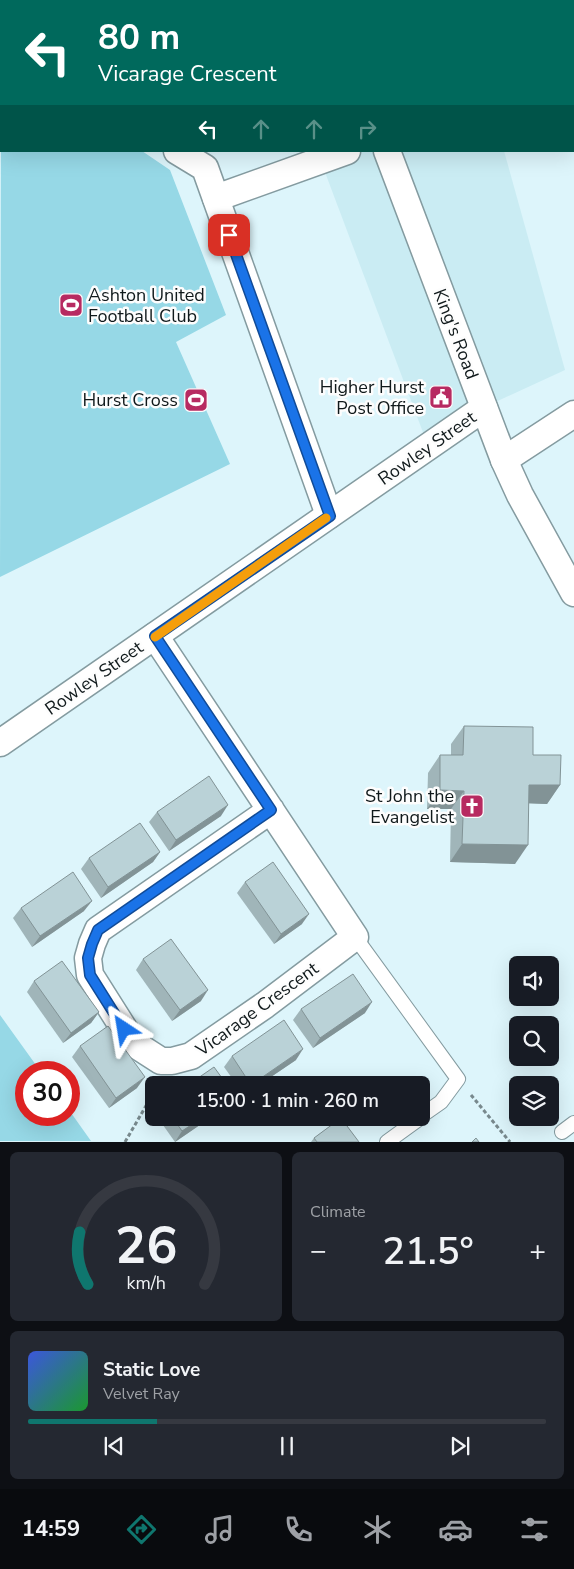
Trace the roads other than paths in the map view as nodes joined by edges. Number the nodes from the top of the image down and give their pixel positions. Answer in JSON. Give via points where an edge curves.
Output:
{"nodes":[{"id":1,"x":179,"y":152,"type":"edge"},
{"id":2,"x":344,"y":152,"type":"edge"},
{"id":3,"x":387,"y":152,"type":"edge"},
{"id":4,"x":216,"y":198,"type":"junction"},
{"id":5,"x":484,"y":408,"type":"junction"},
{"id":6,"x":574,"y":414,"type":"edge"},
{"id":7,"x":504,"y":460,"type":"junction"},
{"id":8,"x":330,"y":516,"type":"junction"},
{"id":9,"x":574,"y":594,"type":"edge"},
{"id":10,"x":155,"y":636,"type":"junction"},
{"id":11,"x":0,"y":743,"type":"edge"},
{"id":12,"x":271,"y":810,"type":"junction"},
{"id":13,"x":355,"y":937,"type":"junction"},
{"id":14,"x":430,"y":1110,"type":"edge"},
{"id":15,"x":574,"y":1123,"type":"edge"},
{"id":16,"x":408,"y":1126,"type":"edge"},
{"id":17,"x":562,"y":1132,"type":"dead end"},
{"id":18,"x":387,"y":1142,"type":"edge"}],
"edges":[{"from":1,"to":4,"type":"street","via":[[206,168]]},
{"from":2,"to":4,"type":"street"},
{"from":3,"to":5,"type":"street","name":"King's Road"},
{"from":4,"to":8,"type":"street"},
{"from":5,"to":7,"type":"street","name":"King's Road"},
{"from":5,"to":8,"type":"street","name":"Rowley Street"},
{"from":6,"to":7,"type":"street"},
{"from":7,"to":9,"type":"street","name":"King's Road"},
{"from":8,"to":10,"type":"street","name":"Rowley Street"},
{"from":10,"to":11,"type":"street","name":"Rowley Street"},
{"from":10,"to":12,"type":"street"},
{"from":12,"to":13,"type":"street"},
{"from":12,"to":13,"type":"street","name":"Vicarage Crescent","via":[[98,930],[88,958],[90,975],[133,1043],[161,1062],[191,1056]]},
{"from":13,"to":14,"type":"lane","via":[[458,1079],[441,1102]]},
{"from":15,"to":17,"type":"lane"},
{"from":16,"to":18,"type":"lane"}]}
